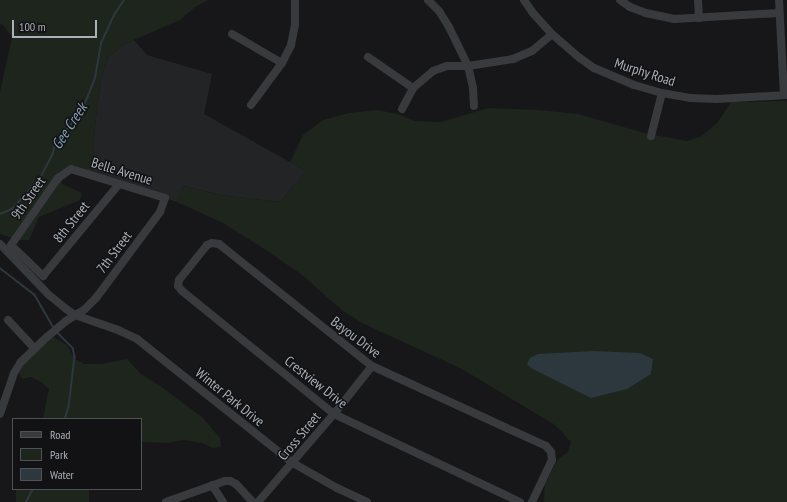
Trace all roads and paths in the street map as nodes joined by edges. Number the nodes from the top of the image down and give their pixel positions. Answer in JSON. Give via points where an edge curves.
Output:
{"nodes":[{"id":1,"x":295,"y":0,"type":"edge"},
{"id":2,"x":428,"y":0,"type":"edge"},
{"id":3,"x":524,"y":0,"type":"edge"},
{"id":4,"x":620,"y":0,"type":"edge"},
{"id":5,"x":698,"y":0,"type":"edge"},
{"id":6,"x":779,"y":0,"type":"edge"},
{"id":7,"x":779,"y":13,"type":"junction"},
{"id":8,"x":699,"y":18,"type":"junction"},
{"id":9,"x":232,"y":34,"type":"dead end"},
{"id":10,"x":552,"y":34,"type":"junction"},
{"id":11,"x":368,"y":58,"type":"dead end"},
{"id":12,"x":282,"y":63,"type":"junction"},
{"id":13,"x":468,"y":66,"type":"junction"},
{"id":14,"x":413,"y":88,"type":"junction"},
{"id":15,"x":662,"y":93,"type":"junction"},
{"id":16,"x":785,"y":95,"type":"edge"},
{"id":17,"x":251,"y":105,"type":"dead end"},
{"id":18,"x":474,"y":106,"type":"dead end"},
{"id":19,"x":402,"y":109,"type":"dead end"},
{"id":20,"x":651,"y":136,"type":"dead end"},
{"id":21,"x":71,"y":169,"type":"joint"},
{"id":22,"x":119,"y":184,"type":"junction"},
{"id":23,"x":165,"y":198,"type":"joint"},
{"id":24,"x":0,"y":244,"type":"edge"},
{"id":25,"x":43,"y":276,"type":"joint"},
{"id":26,"x":178,"y":286,"type":"joint"},
{"id":27,"x":76,"y":315,"type":"junction"},
{"id":28,"x":8,"y":320,"type":"dead end"},
{"id":29,"x":34,"y":348,"type":"junction"},
{"id":30,"x":372,"y":366,"type":"junction"},
{"id":31,"x":3,"y":395,"type":"edge"},
{"id":32,"x":0,"y":414,"type":"edge"},
{"id":33,"x":334,"y":414,"type":"junction"},
{"id":34,"x":293,"y":463,"type":"junction"},
{"id":35,"x":212,"y":485,"type":"junction"},
{"id":36,"x":166,"y":502,"type":"edge"},
{"id":37,"x":223,"y":502,"type":"edge"},
{"id":38,"x":253,"y":502,"type":"edge"},
{"id":39,"x":258,"y":502,"type":"edge"},
{"id":40,"x":367,"y":502,"type":"edge"},
{"id":41,"x":520,"y":502,"type":"edge"},
{"id":42,"x":532,"y":502,"type":"edge"}],
"edges":[{"from":1,"to":12,"type":"street","via":[[295,24],[291,45]]},
{"from":2,"to":13,"type":"street","via":[[449,27]]},
{"from":3,"to":10,"type":"street","name":"Murphy Road"},
{"from":4,"to":8,"type":"street","via":[[630,7],[659,16],[674,19]]},
{"from":5,"to":8,"type":"street"},
{"from":6,"to":7,"type":"street"},
{"from":7,"to":8,"type":"street"},
{"from":7,"to":16,"type":"street"},
{"from":9,"to":12,"type":"street"},
{"from":10,"to":13,"type":"street","via":[[532,51],[513,60]]},
{"from":10,"to":15,"type":"street","name":"Murphy Road","via":[[594,68],[634,85]]},
{"from":11,"to":14,"type":"street"},
{"from":12,"to":17,"type":"street"},
{"from":13,"to":14,"type":"street","via":[[448,66],[433,71]]},
{"from":13,"to":18,"type":"street"},
{"from":14,"to":19,"type":"street"},
{"from":15,"to":16,"type":"street","name":"Murphy Road","via":[[717,99]]},
{"from":15,"to":20,"type":"street"},
{"from":21,"to":22,"type":"street","name":"Belle Avenue"},
{"from":21,"to":25,"type":"street","name":"9th Street","via":[[58,178],[11,245]]},
{"from":22,"to":23,"type":"street","name":"Belle Avenue"},
{"from":22,"to":25,"type":"street","name":"8th Street"},
{"from":23,"to":27,"type":"street","name":"7th Street","via":[[160,212],[96,298]]},
{"from":24,"to":27,"type":"street","name":"Winter Park Drive","via":[[49,295]]},
{"from":26,"to":30,"type":"street","name":"Bayou Drive","via":[[179,280],[207,245],[212,242],[219,244]]},
{"from":26,"to":33,"type":"street","name":"Crestview Drive"},
{"from":27,"to":29,"type":"street","name":"7th Street"},
{"from":27,"to":34,"type":"street","name":"Winter Park Drive","via":[[137,339]]},
{"from":28,"to":29,"type":"street"},
{"from":29,"to":31,"type":"street","name":"7th Street","via":[[21,362]]},
{"from":30,"to":33,"type":"street","name":"Cross Street"},
{"from":30,"to":42,"type":"street","name":"Bayou Drive","via":[[546,446],[551,452],[552,460]]},
{"from":31,"to":32,"type":"street","name":"7th Street"},
{"from":33,"to":34,"type":"street","name":"Cross Street"},
{"from":33,"to":41,"type":"street","name":"Crestview Drive"},
{"from":34,"to":39,"type":"street","name":"Cross Street"},
{"from":34,"to":40,"type":"street","name":"Winter Park Drive"},
{"from":35,"to":36,"type":"street"},
{"from":35,"to":37,"type":"street"},
{"from":35,"to":38,"type":"street","via":[[230,481]]}]}
